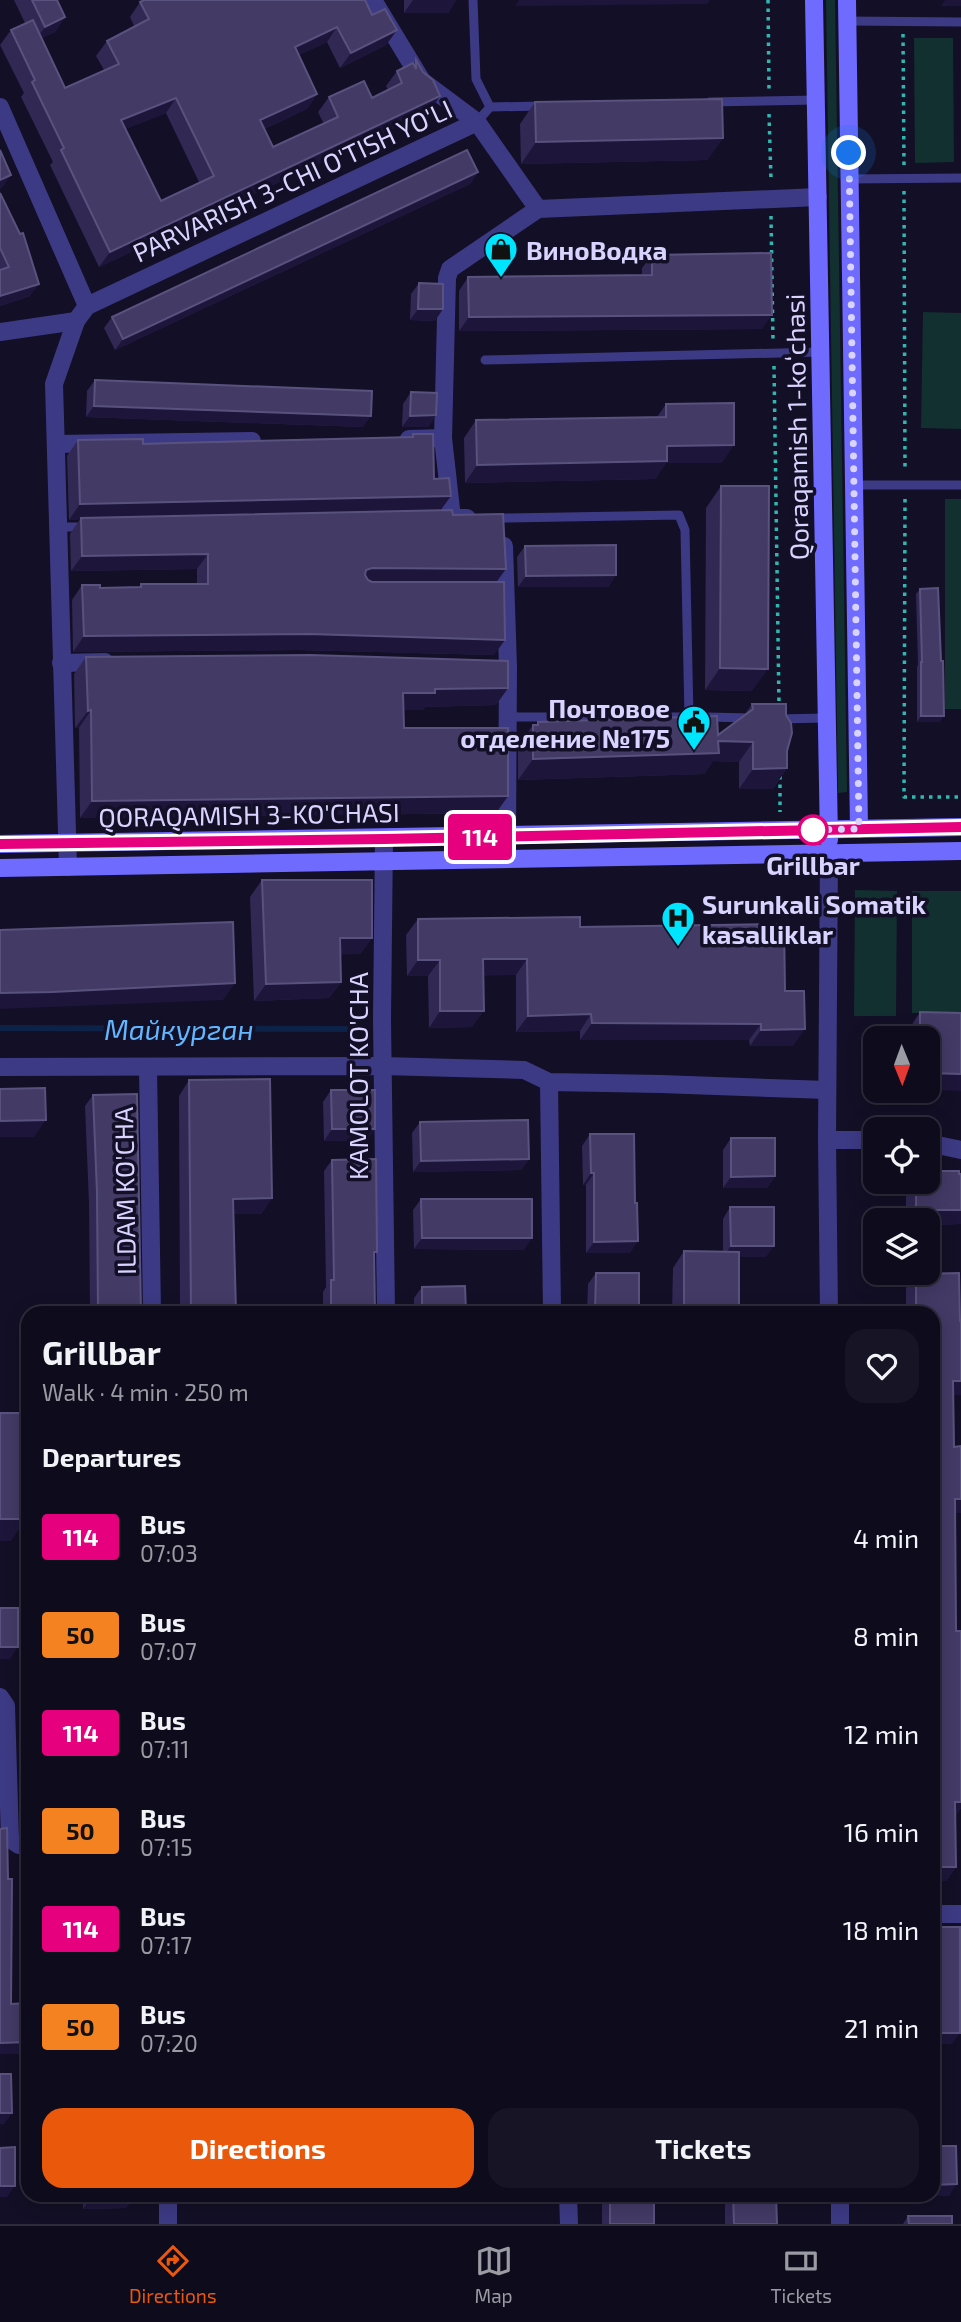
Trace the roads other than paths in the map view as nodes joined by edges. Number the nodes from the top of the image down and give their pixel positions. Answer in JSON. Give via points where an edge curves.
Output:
{"nodes":[{"id":1,"x":373,"y":0,"type":"edge"},
{"id":2,"x":473,"y":0,"type":"edge"},
{"id":3,"x":814,"y":0,"type":"edge"},
{"id":4,"x":847,"y":0,"type":"edge"},
{"id":5,"x":847,"y":21,"type":"junction"},
{"id":6,"x":961,"y":22,"type":"edge"},
{"id":7,"x":817,"y":100,"type":"junction"},
{"id":8,"x":699,"y":103,"type":"edge"},
{"id":9,"x":546,"y":106,"type":"edge"},
{"id":10,"x":0,"y":107,"type":"edge"},
{"id":11,"x":490,"y":107,"type":"junction"},
{"id":12,"x":477,"y":122,"type":"junction"},
{"id":13,"x":961,"y":178,"type":"edge"},
{"id":14,"x":849,"y":179,"type":"junction"},
{"id":15,"x":818,"y":197,"type":"junction"},
{"id":16,"x":538,"y":209,"type":"junction"},
{"id":17,"x":81,"y":313,"type":"junction"},
{"id":18,"x":0,"y":332,"type":"edge"},
{"id":19,"x":821,"y":352,"type":"junction"},
{"id":20,"x":485,"y":359,"type":"dead end"},
{"id":21,"x":443,"y":438,"type":"junction"},
{"id":22,"x":387,"y":439,"type":"edge"},
{"id":23,"x":262,"y":441,"type":"edge"},
{"id":24,"x":56,"y":444,"type":"junction"},
{"id":25,"x":853,"y":485,"type":"junction"},
{"id":26,"x":961,"y":485,"type":"edge"},
{"id":27,"x":503,"y":518,"type":"junction"},
{"id":28,"x":99,"y":526,"type":"edge"},
{"id":29,"x":58,"y":527,"type":"junction"},
{"id":30,"x":119,"y":662,"type":"edge"},
{"id":31,"x":61,"y":663,"type":"junction"},
{"id":32,"x":507,"y":717,"type":"junction"},
{"id":33,"x":689,"y":717,"type":"junction"},
{"id":34,"x":827,"y":718,"type":"junction"},
{"id":35,"x":961,"y":827,"type":"edge"},
{"id":36,"x":829,"y":829,"type":"junction"},
{"id":37,"x":859,"y":829,"type":"junction"},
{"id":38,"x":507,"y":836,"type":"junction"},
{"id":39,"x":384,"y":839,"type":"junction"},
{"id":40,"x":67,"y":843,"type":"junction"},
{"id":41,"x":0,"y":844,"type":"edge"},
{"id":42,"x":961,"y":851,"type":"edge"},
{"id":43,"x":829,"y":853,"type":"junction"},
{"id":44,"x":384,"y":861,"type":"junction"},
{"id":45,"x":68,"y":866,"type":"junction"},
{"id":46,"x":0,"y":868,"type":"edge"},
{"id":47,"x":383,"y":1060,"type":"junction"},
{"id":48,"x":0,"y":1067,"type":"edge"},
{"id":49,"x":148,"y":1068,"type":"junction"},
{"id":50,"x":549,"y":1082,"type":"junction"},
{"id":51,"x":827,"y":1090,"type":"junction"},
{"id":52,"x":827,"y":1140,"type":"junction"},
{"id":53,"x":863,"y":1140,"type":"edge"},
{"id":54,"x":940,"y":1146,"type":"edge"},
{"id":55,"x":961,"y":1150,"type":"edge"},
{"id":56,"x":152,"y":1306,"type":"edge"},
{"id":57,"x":386,"y":1306,"type":"edge"},
{"id":58,"x":552,"y":1306,"type":"edge"},
{"id":59,"x":829,"y":1306,"type":"edge"},
{"id":60,"x":0,"y":1696,"type":"edge"},
{"id":61,"x":5,"y":1808,"type":"edge"},
{"id":62,"x":21,"y":1844,"type":"edge"},
{"id":63,"x":940,"y":1914,"type":"edge"},
{"id":64,"x":961,"y":1914,"type":"edge"},
{"id":65,"x":168,"y":2202,"type":"edge"},
{"id":66,"x":568,"y":2202,"type":"edge"},
{"id":67,"x":839,"y":2202,"type":"edge"},
{"id":68,"x":168,"y":2224,"type":"edge"},
{"id":69,"x":569,"y":2224,"type":"edge"},
{"id":70,"x":840,"y":2224,"type":"edge"}],
"edges":[{"from":1,"to":12,"type":"street","via":[[422,81]]},
{"from":2,"to":11,"type":"lane","via":[[476,79]]},
{"from":3,"to":7,"type":"main road","name":"Qoraqamish 1-koʻchasi"},
{"from":4,"to":5,"type":"main road"},
{"from":5,"to":6,"type":"lane"},
{"from":5,"to":14,"type":"main road"},
{"from":7,"to":8,"type":"lane"},
{"from":7,"to":15,"type":"main road","name":"Qoraqamish 1-koʻchasi"},
{"from":9,"to":11,"type":"lane"},
{"from":10,"to":17,"type":"street"},
{"from":11,"to":12,"type":"lane"},
{"from":12,"to":16,"type":"street","name":"PARVARISH 3-CHI O'TISH YO'LI"},
{"from":12,"to":17,"type":"street","name":"PARVARISH 3-CHI O'TISH YO'LI"},
{"from":13,"to":14,"type":"lane"},
{"from":14,"to":25,"type":"main road"},
{"from":15,"to":16,"type":"street"},
{"from":15,"to":19,"type":"main road","name":"Qoraqamish 1-koʻchasi"},
{"from":16,"to":21,"type":"street","via":[[450,268]]},
{"from":17,"to":18,"type":"street","name":"PARVARISH 3-CHI O'TISH YO'LI"},
{"from":17,"to":24,"type":"street","via":[[54,384]]},
{"from":19,"to":20,"type":"lane"},
{"from":19,"to":34,"type":"main road","name":"Qoraqamish 1-koʻchasi"},
{"from":21,"to":22,"type":"street"},
{"from":21,"to":27,"type":"street","via":[[445,518]]},
{"from":23,"to":24,"type":"street"},
{"from":24,"to":29,"type":"street"},
{"from":25,"to":26,"type":"lane"},
{"from":25,"to":37,"type":"main road"},
{"from":27,"to":32,"type":"street","via":[[501,666]]},
{"from":27,"to":33,"type":"lane","via":[[680,515],[685,530]]},
{"from":28,"to":29,"type":"lane"},
{"from":29,"to":31,"type":"street"},
{"from":30,"to":31,"type":"street"},
{"from":31,"to":40,"type":"street"},
{"from":32,"to":33,"type":"lane"},
{"from":32,"to":38,"type":"street"},
{"from":33,"to":34,"type":"lane"},
{"from":34,"to":36,"type":"main road","name":"Qoraqamish 1-koʻchasi"},
{"from":35,"to":37,"type":"main road","name":"QORAQAMISH 3-KO'CHASI"},
{"from":36,"to":37,"type":"main road","name":"QORAQAMISH 3-KO'CHASI"},
{"from":36,"to":38,"type":"main road","name":"QORAQAMISH 3-KO'CHASI"},
{"from":36,"to":43,"type":"main road","name":"Qoraqamish 1-koʻchasi"},
{"from":37,"to":43,"type":"main road"},
{"from":38,"to":39,"type":"main road","name":"QORAQAMISH 3-KO'CHASI"},
{"from":39,"to":40,"type":"main road","name":"QORAQAMISH 3-KO'CHASI"},
{"from":39,"to":44,"type":"street","name":"KAMOLOT KO'CHA"},
{"from":40,"to":41,"type":"main road","name":"QORAQAMISH 3-KO'CHASI"},
{"from":40,"to":45,"type":"street"},
{"from":42,"to":43,"type":"main road","name":"QORAQAMISH 3-KO'CHASI"},
{"from":43,"to":44,"type":"main road","name":"QORAQAMISH 3-KO'CHASI"},
{"from":43,"to":51,"type":"street"},
{"from":44,"to":45,"type":"main road","name":"QORAQAMISH 3-KO'CHASI"},
{"from":44,"to":47,"type":"street","name":"KAMOLOT KO'CHA"},
{"from":45,"to":46,"type":"main road","name":"QORAQAMISH 3-KO'CHASI"},
{"from":47,"to":49,"type":"street"},
{"from":47,"to":50,"type":"street","via":[[524,1070]]},
{"from":47,"to":57,"type":"street","name":"KAMOLOT KO'CHA"},
{"from":48,"to":49,"type":"street"},
{"from":49,"to":56,"type":"street","name":"ILDAM KO'CHA"},
{"from":50,"to":51,"type":"street"},
{"from":50,"to":58,"type":"street"},
{"from":51,"to":52,"type":"street"},
{"from":52,"to":53,"type":"street"},
{"from":52,"to":59,"type":"street"},
{"from":54,"to":55,"type":"street"},
{"from":60,"to":61,"type":"street","via":[[6,1706]]},
{"from":61,"to":62,"type":"street","via":[[10,1839]]},
{"from":63,"to":64,"type":"street"},
{"from":65,"to":68,"type":"street"},
{"from":66,"to":69,"type":"street"},
{"from":67,"to":70,"type":"street"}]}
